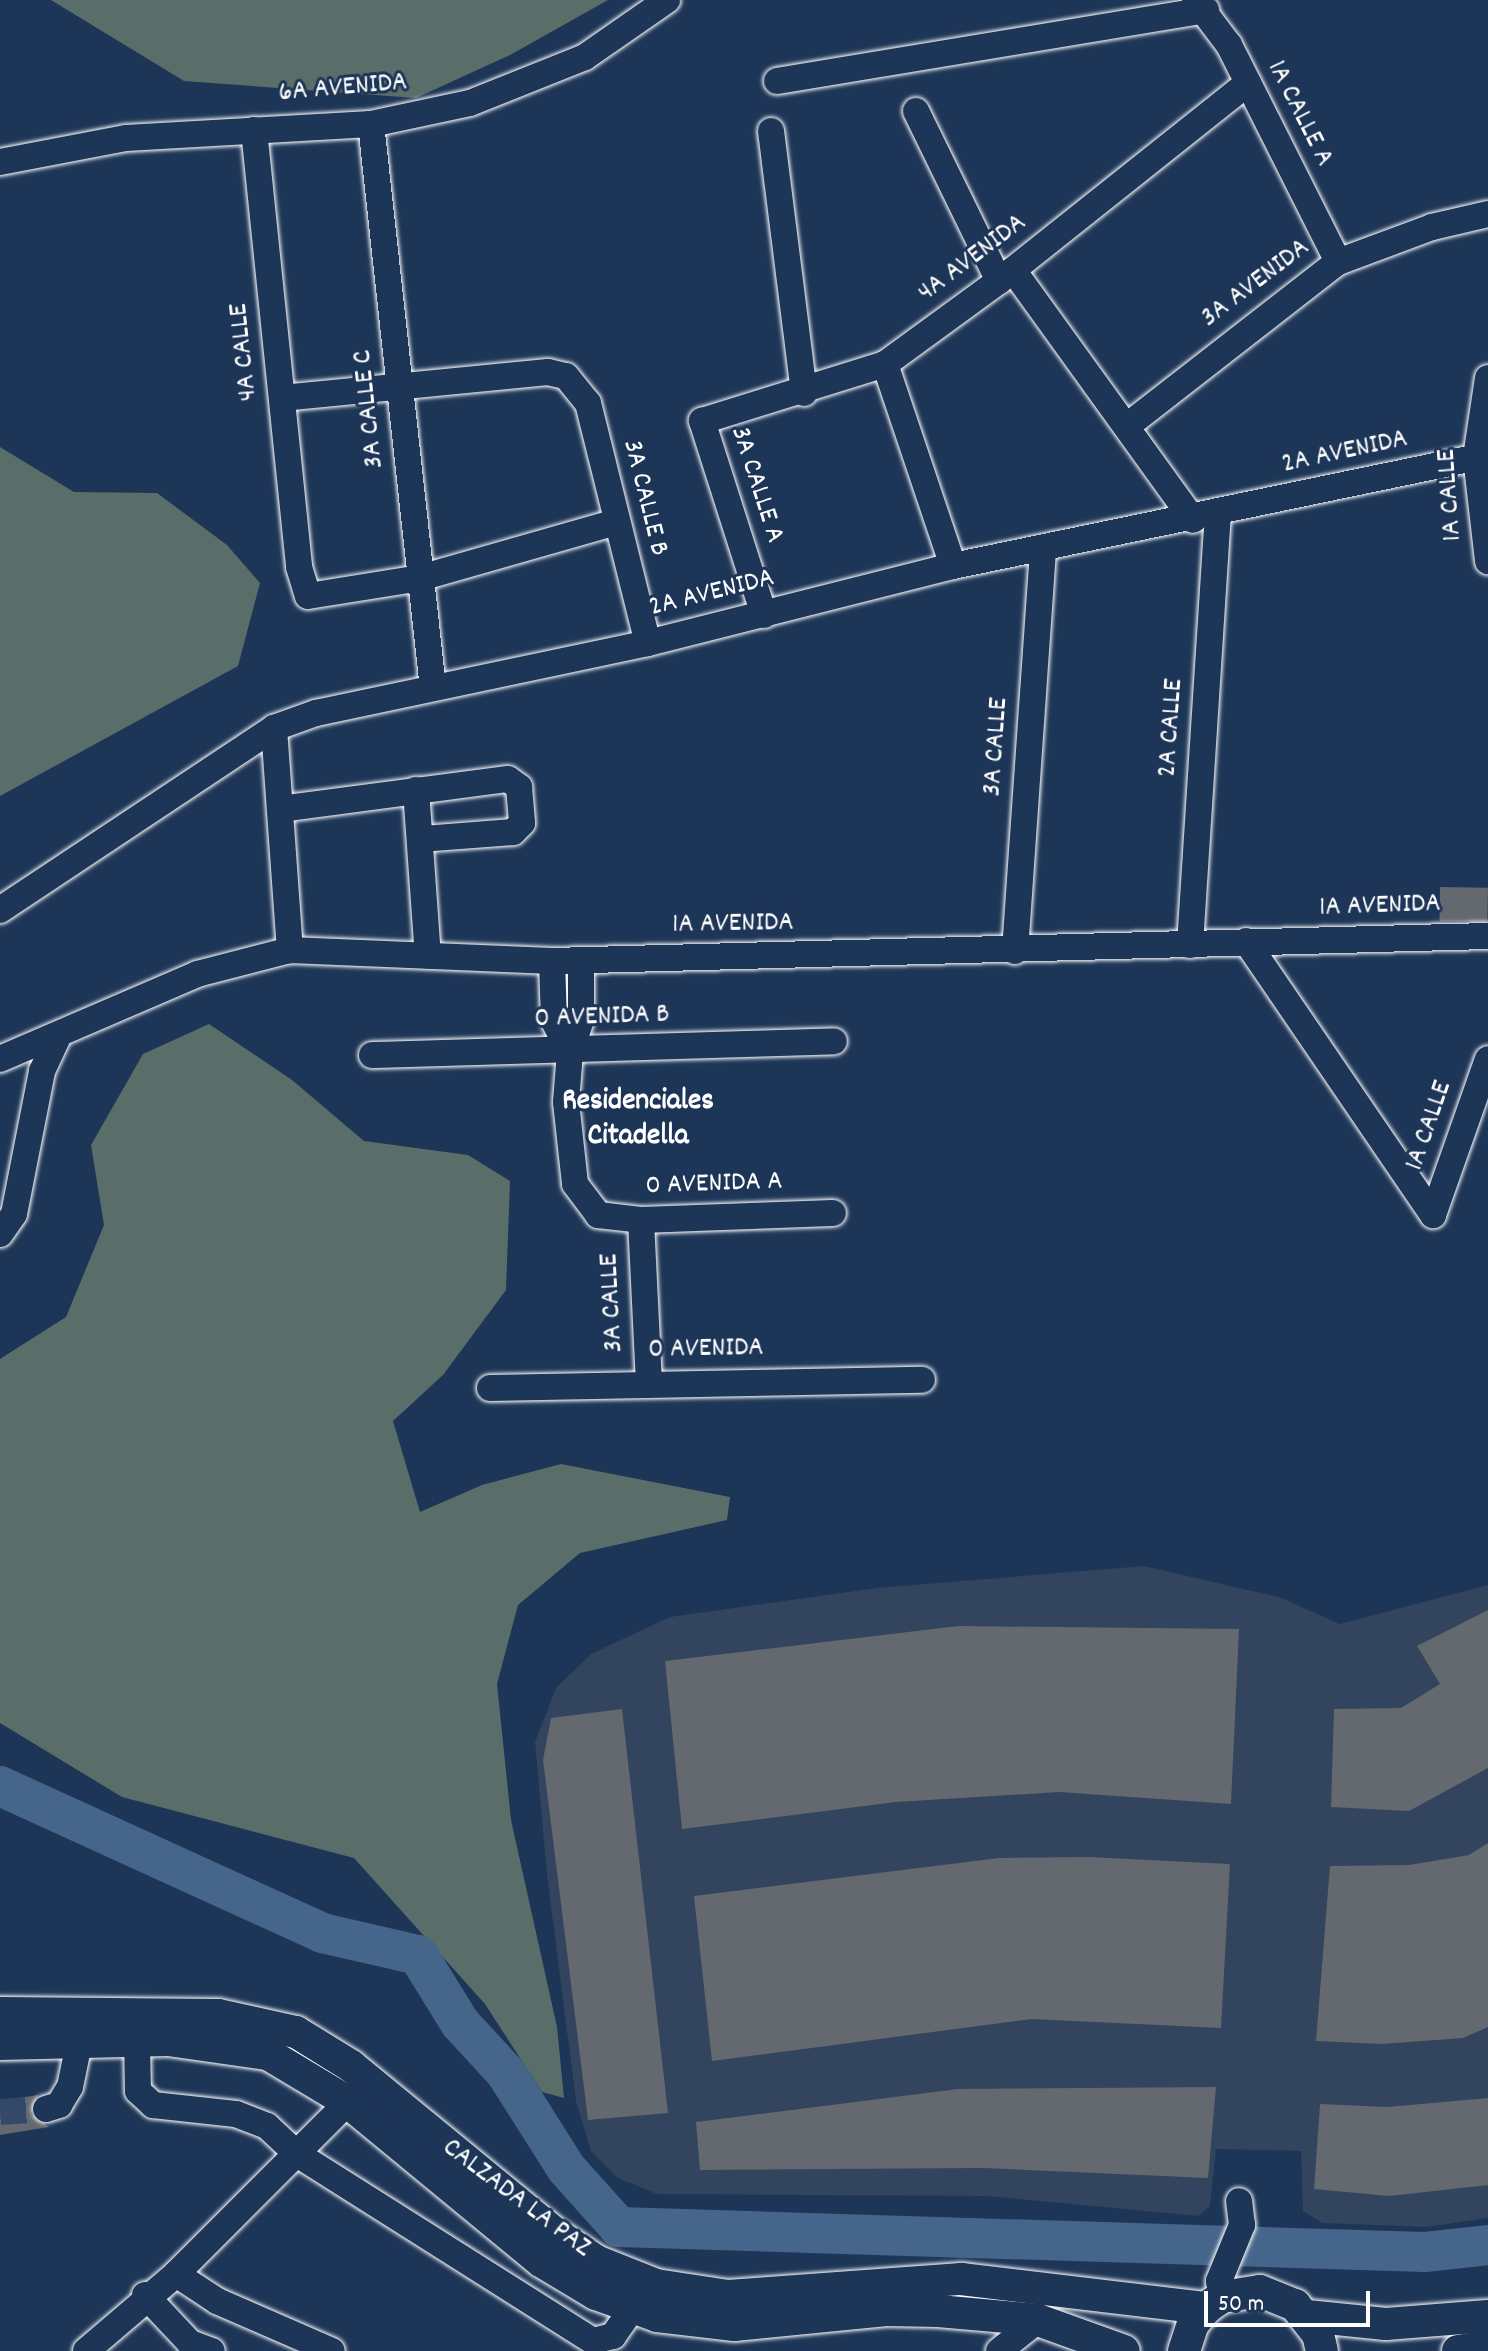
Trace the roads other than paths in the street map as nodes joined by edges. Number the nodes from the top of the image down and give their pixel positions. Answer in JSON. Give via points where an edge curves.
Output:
{"nodes":[{"id":1,"x":667,"y":0,"type":"edge"},
{"id":2,"x":1201,"y":3,"type":"edge"},
{"id":3,"x":777,"y":81,"type":"dead end"},
{"id":4,"x":1248,"y":83,"type":"junction"},
{"id":5,"x":916,"y":111,"type":"dead end"},
{"id":6,"x":371,"y":124,"type":"junction"},
{"id":7,"x":254,"y":130,"type":"junction"},
{"id":8,"x":771,"y":131,"type":"dead end"},
{"id":9,"x":0,"y":162,"type":"edge"},
{"id":10,"x":1488,"y":214,"type":"edge"},
{"id":11,"x":1338,"y":262,"type":"junction"},
{"id":12,"x":1006,"y":276,"type":"junction"},
{"id":13,"x":885,"y":364,"type":"junction"},
{"id":14,"x":1488,"y":378,"type":"edge"},
{"id":15,"x":398,"y":387,"type":"junction"},
{"id":16,"x":804,"y":393,"type":"junction"},
{"id":17,"x":282,"y":398,"type":"junction"},
{"id":18,"x":702,"y":421,"type":"joint"},
{"id":19,"x":1127,"y":426,"type":"junction"},
{"id":20,"x":1482,"y":456,"type":"edge"},
{"id":21,"x":1206,"y":517,"type":"junction"},
{"id":22,"x":617,"y":522,"type":"junction"},
{"id":23,"x":1043,"y":548,"type":"junction"},
{"id":24,"x":1488,"y":561,"type":"edge"},
{"id":25,"x":953,"y":566,"type":"junction"},
{"id":26,"x":420,"y":578,"type":"junction"},
{"id":27,"x":764,"y":615,"type":"junction"},
{"id":28,"x":648,"y":643,"type":"junction"},
{"id":29,"x":433,"y":688,"type":"junction"},
{"id":30,"x":274,"y":728,"type":"junction"},
{"id":31,"x":416,"y":790,"type":"junction"},
{"id":32,"x":280,"y":809,"type":"junction"},
{"id":33,"x":423,"y":839,"type":"junction"},
{"id":34,"x":0,"y":910,"type":"edge"},
{"id":35,"x":1488,"y":936,"type":"edge"},
{"id":36,"x":1246,"y":941,"type":"junction"},
{"id":37,"x":1190,"y":945,"type":"junction"},
{"id":38,"x":290,"y":950,"type":"junction"},
{"id":39,"x":1015,"y":951,"type":"junction"},
{"id":40,"x":428,"y":956,"type":"junction"},
{"id":41,"x":581,"y":960,"type":"junction"},
{"id":42,"x":552,"y":961,"type":"junction"},
{"id":43,"x":59,"y":1035,"type":"junction"},
{"id":44,"x":834,"y":1041,"type":"dead end"},
{"id":45,"x":570,"y":1052,"type":"junction"},
{"id":46,"x":372,"y":1055,"type":"dead end"},
{"id":47,"x":0,"y":1059,"type":"edge"},
{"id":48,"x":1488,"y":1059,"type":"edge"},
{"id":49,"x":833,"y":1213,"type":"dead end"},
{"id":50,"x":598,"y":1215,"type":"joint"},
{"id":51,"x":641,"y":1220,"type":"junction"},
{"id":52,"x":5,"y":1221,"type":"edge"},
{"id":53,"x":922,"y":1380,"type":"dead end"},
{"id":54,"x":649,"y":1382,"type":"junction"},
{"id":55,"x":490,"y":1388,"type":"dead end"},
{"id":56,"x":0,"y":2013,"type":"edge"},
{"id":57,"x":137,"y":2040,"type":"junction"},
{"id":58,"x":79,"y":2043,"type":"junction"},
{"id":59,"x":0,"y":2044,"type":"edge"},
{"id":60,"x":348,"y":2102,"type":"junction"},
{"id":61,"x":46,"y":2109,"type":"tunnel mouth"},
{"id":62,"x":297,"y":2154,"type":"junction"},
{"id":63,"x":1239,"y":2201,"type":"dead end"},
{"id":64,"x":176,"y":2274,"type":"junction"},
{"id":65,"x":1217,"y":2291,"type":"junction"},
{"id":66,"x":145,"y":2295,"type":"junction"},
{"id":67,"x":632,"y":2309,"type":"junction"},
{"id":68,"x":1307,"y":2316,"type":"junction"},
{"id":69,"x":1488,"y":2316,"type":"edge"},
{"id":70,"x":1038,"y":2320,"type":"junction"},
{"id":71,"x":1488,"y":2346,"type":"edge"},
{"id":72,"x":86,"y":2351,"type":"edge"},
{"id":73,"x":212,"y":2351,"type":"edge"},
{"id":74,"x":332,"y":2351,"type":"edge"},
{"id":75,"x":999,"y":2351,"type":"edge"},
{"id":76,"x":1124,"y":2351,"type":"edge"},
{"id":77,"x":1184,"y":2351,"type":"edge"},
{"id":78,"x":1322,"y":2351,"type":"edge"},
{"id":79,"x":1458,"y":2351,"type":"edge"}],
"edges":[{"from":1,"to":6,"type":"street","name":"6A AVENIDA","via":[[585,57],[470,103]]},
{"from":2,"to":3,"type":"street"},
{"from":2,"to":4,"type":"street","name":"1A CALLE A"},
{"from":4,"to":11,"type":"street","name":"1A CALLE A"},
{"from":4,"to":12,"type":"street","name":"4A AVENIDA"},
{"from":5,"to":12,"type":"street"},
{"from":6,"to":7,"type":"street","name":"6A AVENIDA"},
{"from":6,"to":15,"type":"street","name":"3A CALLE C"},
{"from":7,"to":9,"type":"street","name":"6A AVENIDA","via":[[126,138]]},
{"from":7,"to":17,"type":"street","name":"4A CALLE"},
{"from":8,"to":16,"type":"street"},
{"from":10,"to":11,"type":"street","name":"3A AVENIDA","via":[[1432,227]]},
{"from":11,"to":19,"type":"street","name":"3A AVENIDA"},
{"from":12,"to":13,"type":"street","name":"4A AVENIDA"},
{"from":12,"to":19,"type":"street"},
{"from":13,"to":16,"type":"street","name":"4A AVENIDA"},
{"from":13,"to":25,"type":"street"},
{"from":14,"to":20,"type":"street","name":"1A CALLE"},
{"from":15,"to":17,"type":"street"},
{"from":15,"to":22,"type":"street","name":"3A CALLE B","via":[[548,372],[566,376],[588,403]]},
{"from":15,"to":26,"type":"street","name":"3A CALLE C"},
{"from":16,"to":18,"type":"street","name":"4A AVENIDA"},
{"from":17,"to":26,"type":"street","name":"4A CALLE","via":[[299,567],[308,596]]},
{"from":18,"to":27,"type":"street","name":"3A CALLE A"},
{"from":19,"to":21,"type":"street"},
{"from":20,"to":21,"type":"street","name":"2A AVENIDA"},
{"from":20,"to":24,"type":"street","name":"1A CALLE"},
{"from":21,"to":23,"type":"street","name":"2A AVENIDA"},
{"from":21,"to":37,"type":"street","name":"2A CALLE"},
{"from":22,"to":26,"type":"street"},
{"from":22,"to":28,"type":"street","name":"3A CALLE B"},
{"from":23,"to":25,"type":"street","name":"2A AVENIDA"},
{"from":23,"to":39,"type":"street","name":"3A CALLE"},
{"from":25,"to":27,"type":"street","name":"2A AVENIDA"},
{"from":26,"to":29,"type":"street","name":"3A CALLE C"},
{"from":27,"to":28,"type":"street","name":"2A AVENIDA"},
{"from":28,"to":29,"type":"street","name":"2A AVENIDA"},
{"from":29,"to":30,"type":"street","name":"2A AVENIDA","via":[[316,713]]},
{"from":30,"to":32,"type":"street"},
{"from":30,"to":34,"type":"street","name":"2A AVENIDA"},
{"from":31,"to":32,"type":"street"},
{"from":31,"to":33,"type":"street"},
{"from":31,"to":33,"type":"street","via":[[508,779],[519,787],[522,823],[513,832]]},
{"from":32,"to":38,"type":"street"},
{"from":33,"to":40,"type":"street"},
{"from":35,"to":36,"type":"street","name":"1A AVENIDA"},
{"from":36,"to":37,"type":"street","name":"1A AVENIDA"},
{"from":36,"to":48,"type":"street","name":"1A CALLE","via":[[1433,1215]]},
{"from":37,"to":39,"type":"street","name":"1A AVENIDA"},
{"from":38,"to":40,"type":"street","name":"1A AVENIDA"},
{"from":38,"to":43,"type":"street","name":"1A AVENIDA","via":[[197,974]]},
{"from":39,"to":41,"type":"street","name":"1A AVENIDA"},
{"from":40,"to":42,"type":"street","name":"1A AVENIDA"},
{"from":41,"to":42,"type":"street","name":"1A AVENIDA"},
{"from":41,"to":45,"type":"street","via":[[581,1020]]},
{"from":42,"to":45,"type":"street","name":"3A CALLE","via":[[554,1021]]},
{"from":43,"to":47,"type":"street","name":"1A AVENIDA"},
{"from":43,"to":52,"type":"street","via":[[42,1071]]},
{"from":44,"to":45,"type":"street","name":"0 AVENIDA B"},
{"from":45,"to":46,"type":"street","name":"0 AVENIDA B"},
{"from":45,"to":50,"type":"street","name":"3A CALLE","via":[[566,1102],[575,1184]]},
{"from":49,"to":51,"type":"street","name":"0 AVENIDA A"},
{"from":50,"to":51,"type":"street","name":"0 AVENIDA A"},
{"from":51,"to":54,"type":"street","name":"3A CALLE"},
{"from":53,"to":54,"type":"street","name":"0 AVENIDA"},
{"from":54,"to":55,"type":"street","name":"0 AVENIDA"},
{"from":56,"to":65,"type":"main road","name":"CALZADA LA PAZ","via":[[218,2015],[296,2032],[351,2066],[563,2239],[596,2261],[656,2285],[728,2296],[961,2279]]},
{"from":57,"to":58,"type":"main road","name":"CALZADA LA PAZ"},
{"from":57,"to":60,"type":"main road","name":"CALZADA LA PAZ","via":[[218,2043],[268,2054]]},
{"from":57,"to":62,"type":"street","via":[[138,2091],[153,2105],[236,2114],[267,2126]]},
{"from":58,"to":59,"type":"main road","name":"CALZADA LA PAZ"},
{"from":58,"to":61,"type":"street","via":[[70,2087],[59,2105]]},
{"from":60,"to":62,"type":"street"},
{"from":60,"to":67,"type":"main road","name":"CALZADA LA PAZ","via":[[525,2249],[564,2277]]},
{"from":62,"to":64,"type":"street"},
{"from":62,"to":67,"type":"street","via":[[593,2341],[613,2336]]},
{"from":63,"to":65,"type":"street","via":[[1242,2225]]},
{"from":64,"to":66,"type":"street"},
{"from":64,"to":74,"type":"street","via":[[217,2301]]},
{"from":65,"to":68,"type":"main road","name":"CALZADA LA PAZ","via":[[1278,2295]]},
{"from":65,"to":77,"type":"main road","via":[[1193,2324]]},
{"from":66,"to":72,"type":"street"},
{"from":66,"to":73,"type":"street","via":[[190,2343]]},
{"from":67,"to":70,"type":"main road","name":"CALZADA LA PAZ","via":[[690,2323],[734,2325],[886,2310]]},
{"from":68,"to":69,"type":"main road","via":[[1386,2324]]},
{"from":68,"to":78,"type":"main road"},
{"from":70,"to":75,"type":"street"},
{"from":70,"to":76,"type":"main road","name":"CALZADA LA PAZ"},
{"from":71,"to":79,"type":"main road"}]}
